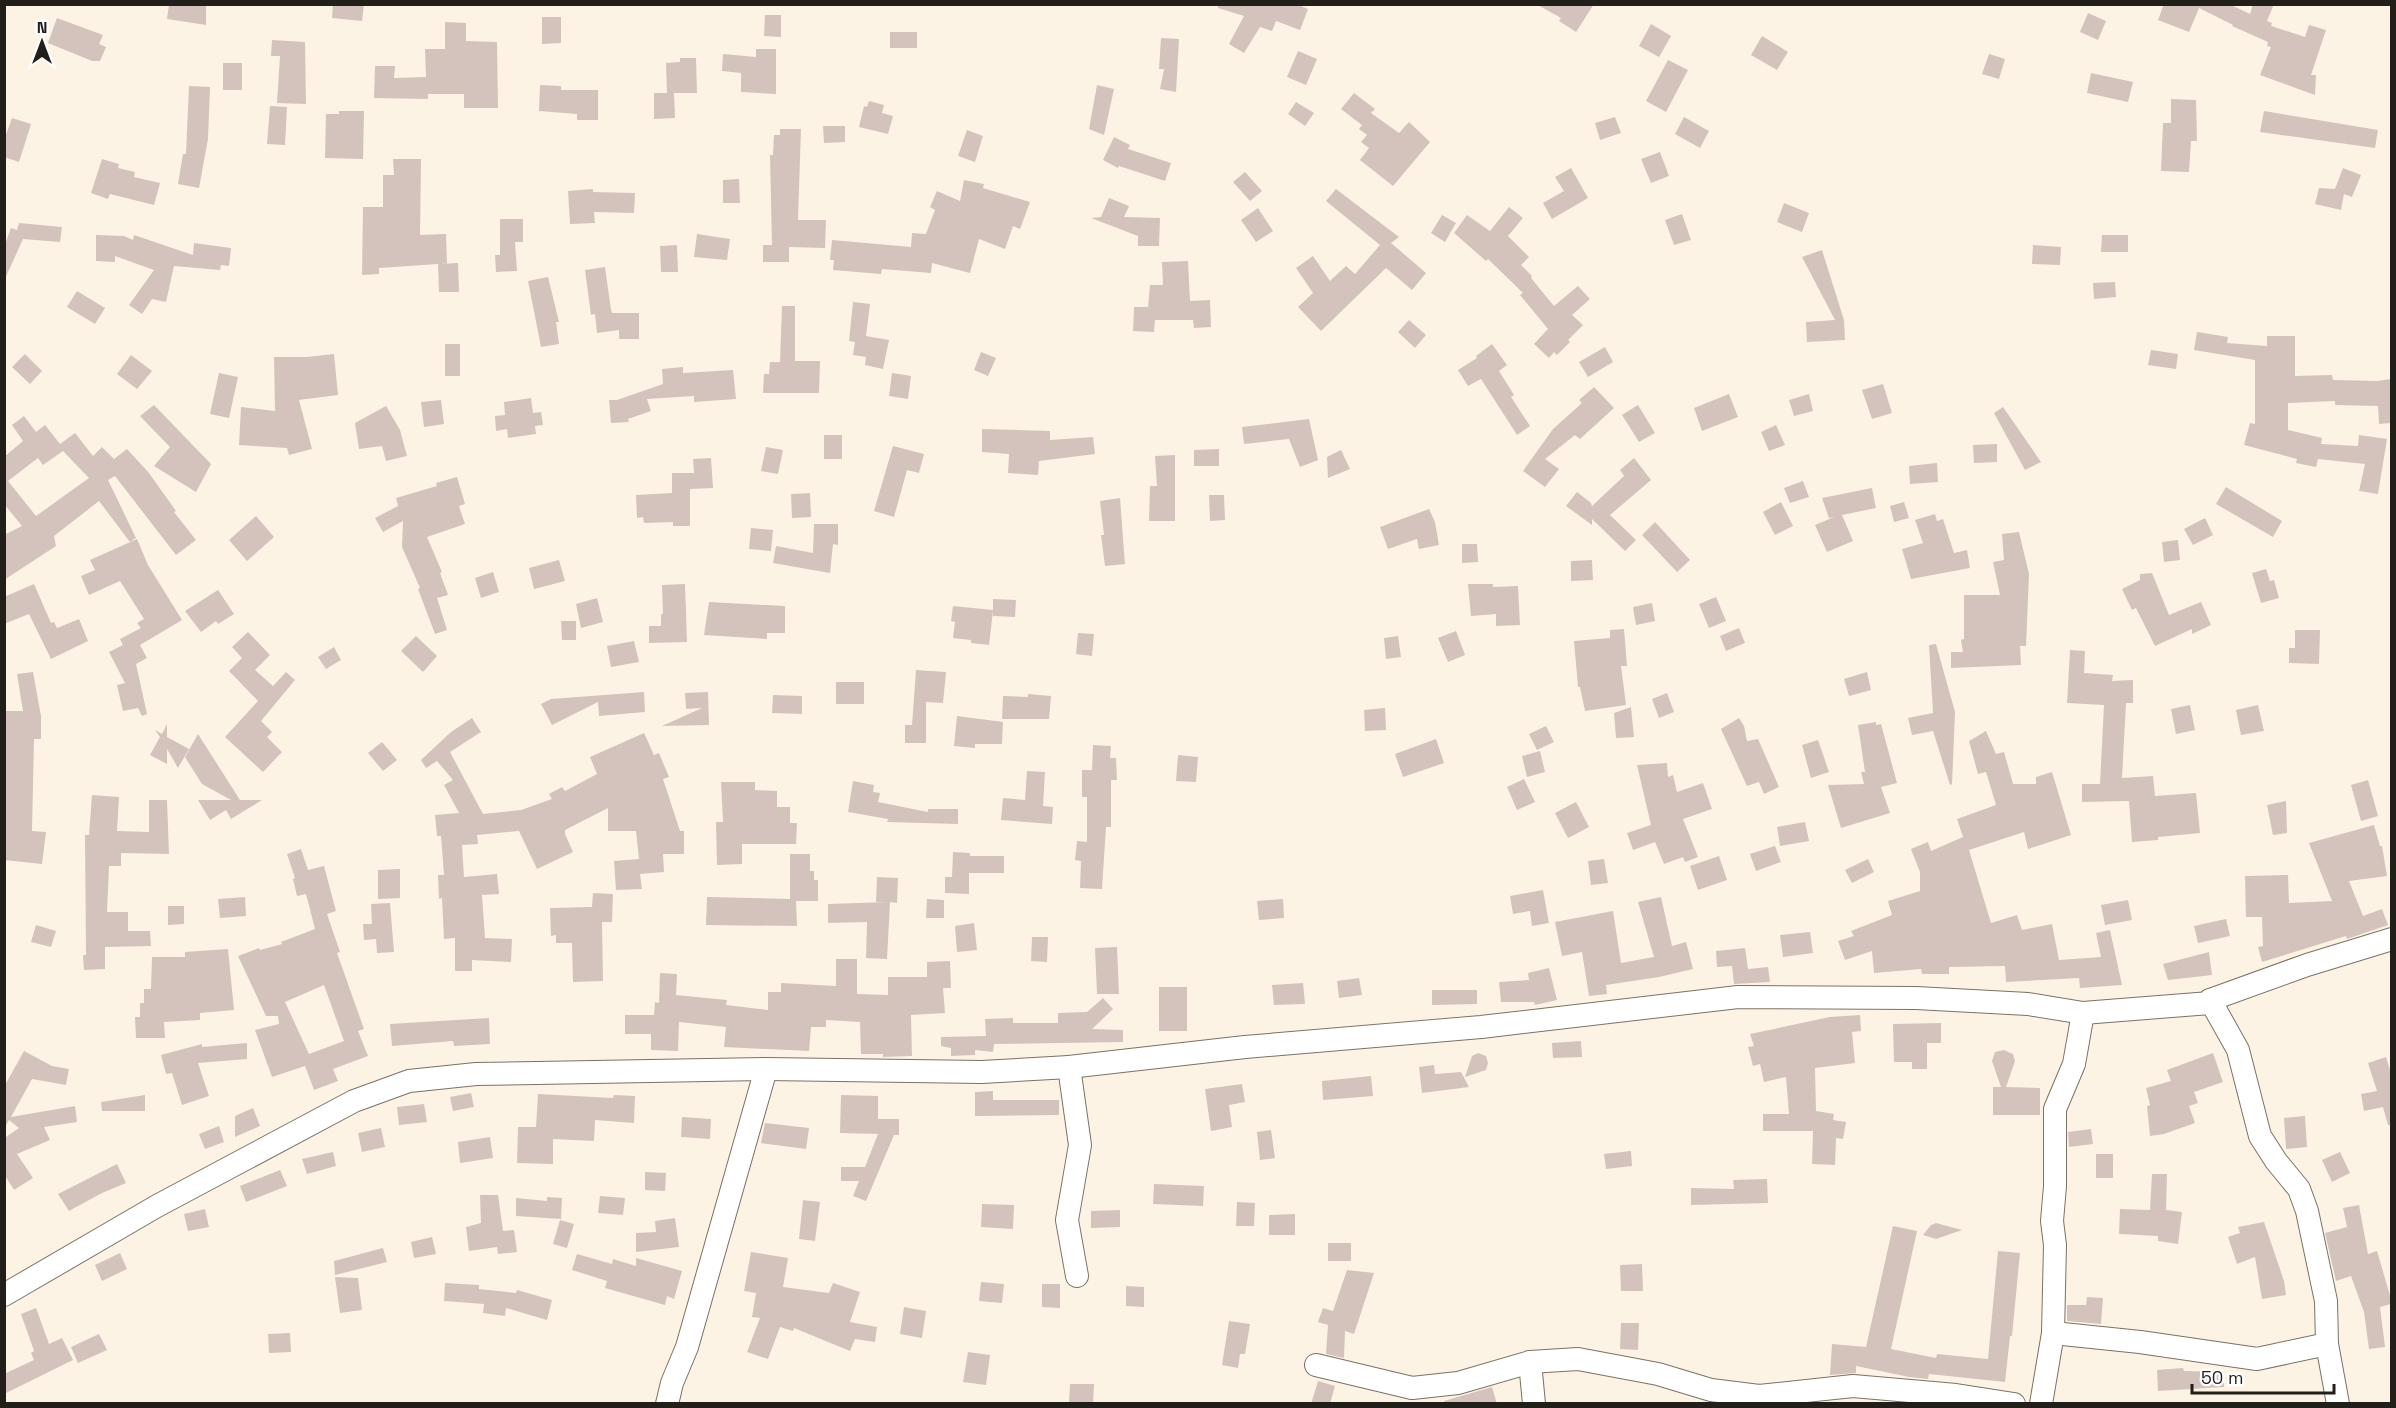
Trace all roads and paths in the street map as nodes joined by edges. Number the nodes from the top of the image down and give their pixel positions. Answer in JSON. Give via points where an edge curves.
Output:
{"nodes":[{"id":1,"x":2391,"y":939,"type":"edge"},
{"id":2,"x":2210,"y":1000,"type":"junction"},
{"id":3,"x":2083,"y":1013,"type":"junction"},
{"id":4,"x":1069,"y":1067,"type":"junction"},
{"id":5,"x":766,"y":1070,"type":"junction"},
{"id":6,"x":1077,"y":1276,"type":"dead end"},
{"id":7,"x":4,"y":1295,"type":"edge"},
{"id":8,"x":2053,"y":1334,"type":"junction"},
{"id":9,"x":2327,"y":1344,"type":"junction"},
{"id":10,"x":1530,"y":1362,"type":"junction"},
{"id":11,"x":1316,"y":1365,"type":"dead end"},
{"id":12,"x":667,"y":1404,"type":"edge"},
{"id":13,"x":1534,"y":1404,"type":"edge"},
{"id":14,"x":2014,"y":1404,"type":"edge"},
{"id":15,"x":2041,"y":1404,"type":"edge"},
{"id":16,"x":2338,"y":1404,"type":"edge"}],
"edges":[{"from":1,"to":2,"type":"street"},
{"from":2,"to":3,"type":"street"},
{"from":2,"to":9,"type":"street","via":[[2238,1050],[2260,1136],[2299,1189],[2307,1211],[2326,1301]]},
{"from":3,"to":4,"type":"street","via":[[2028,1004],[1916,998],[1738,997],[1481,1027]]},
{"from":3,"to":8,"type":"street","via":[[2074,1064],[2055,1109]]},
{"from":4,"to":5,"type":"street","via":[[982,1072]]},
{"from":4,"to":6,"type":"street","via":[[1080,1145],[1067,1220]]},
{"from":5,"to":7,"type":"street","via":[[476,1074],[409,1081],[354,1101],[157,1206]]},
{"from":5,"to":12,"type":"street"},
{"from":8,"to":9,"type":"street","via":[[2257,1359]]},
{"from":8,"to":15,"type":"street"},
{"from":9,"to":16,"type":"street"},
{"from":10,"to":11,"type":"street","via":[[1458,1383],[1412,1388]]},
{"from":10,"to":13,"type":"street"},
{"from":10,"to":14,"type":"street","via":[[1578,1359],[1658,1374],[1711,1390],[1759,1396],[1853,1386]]}]}
